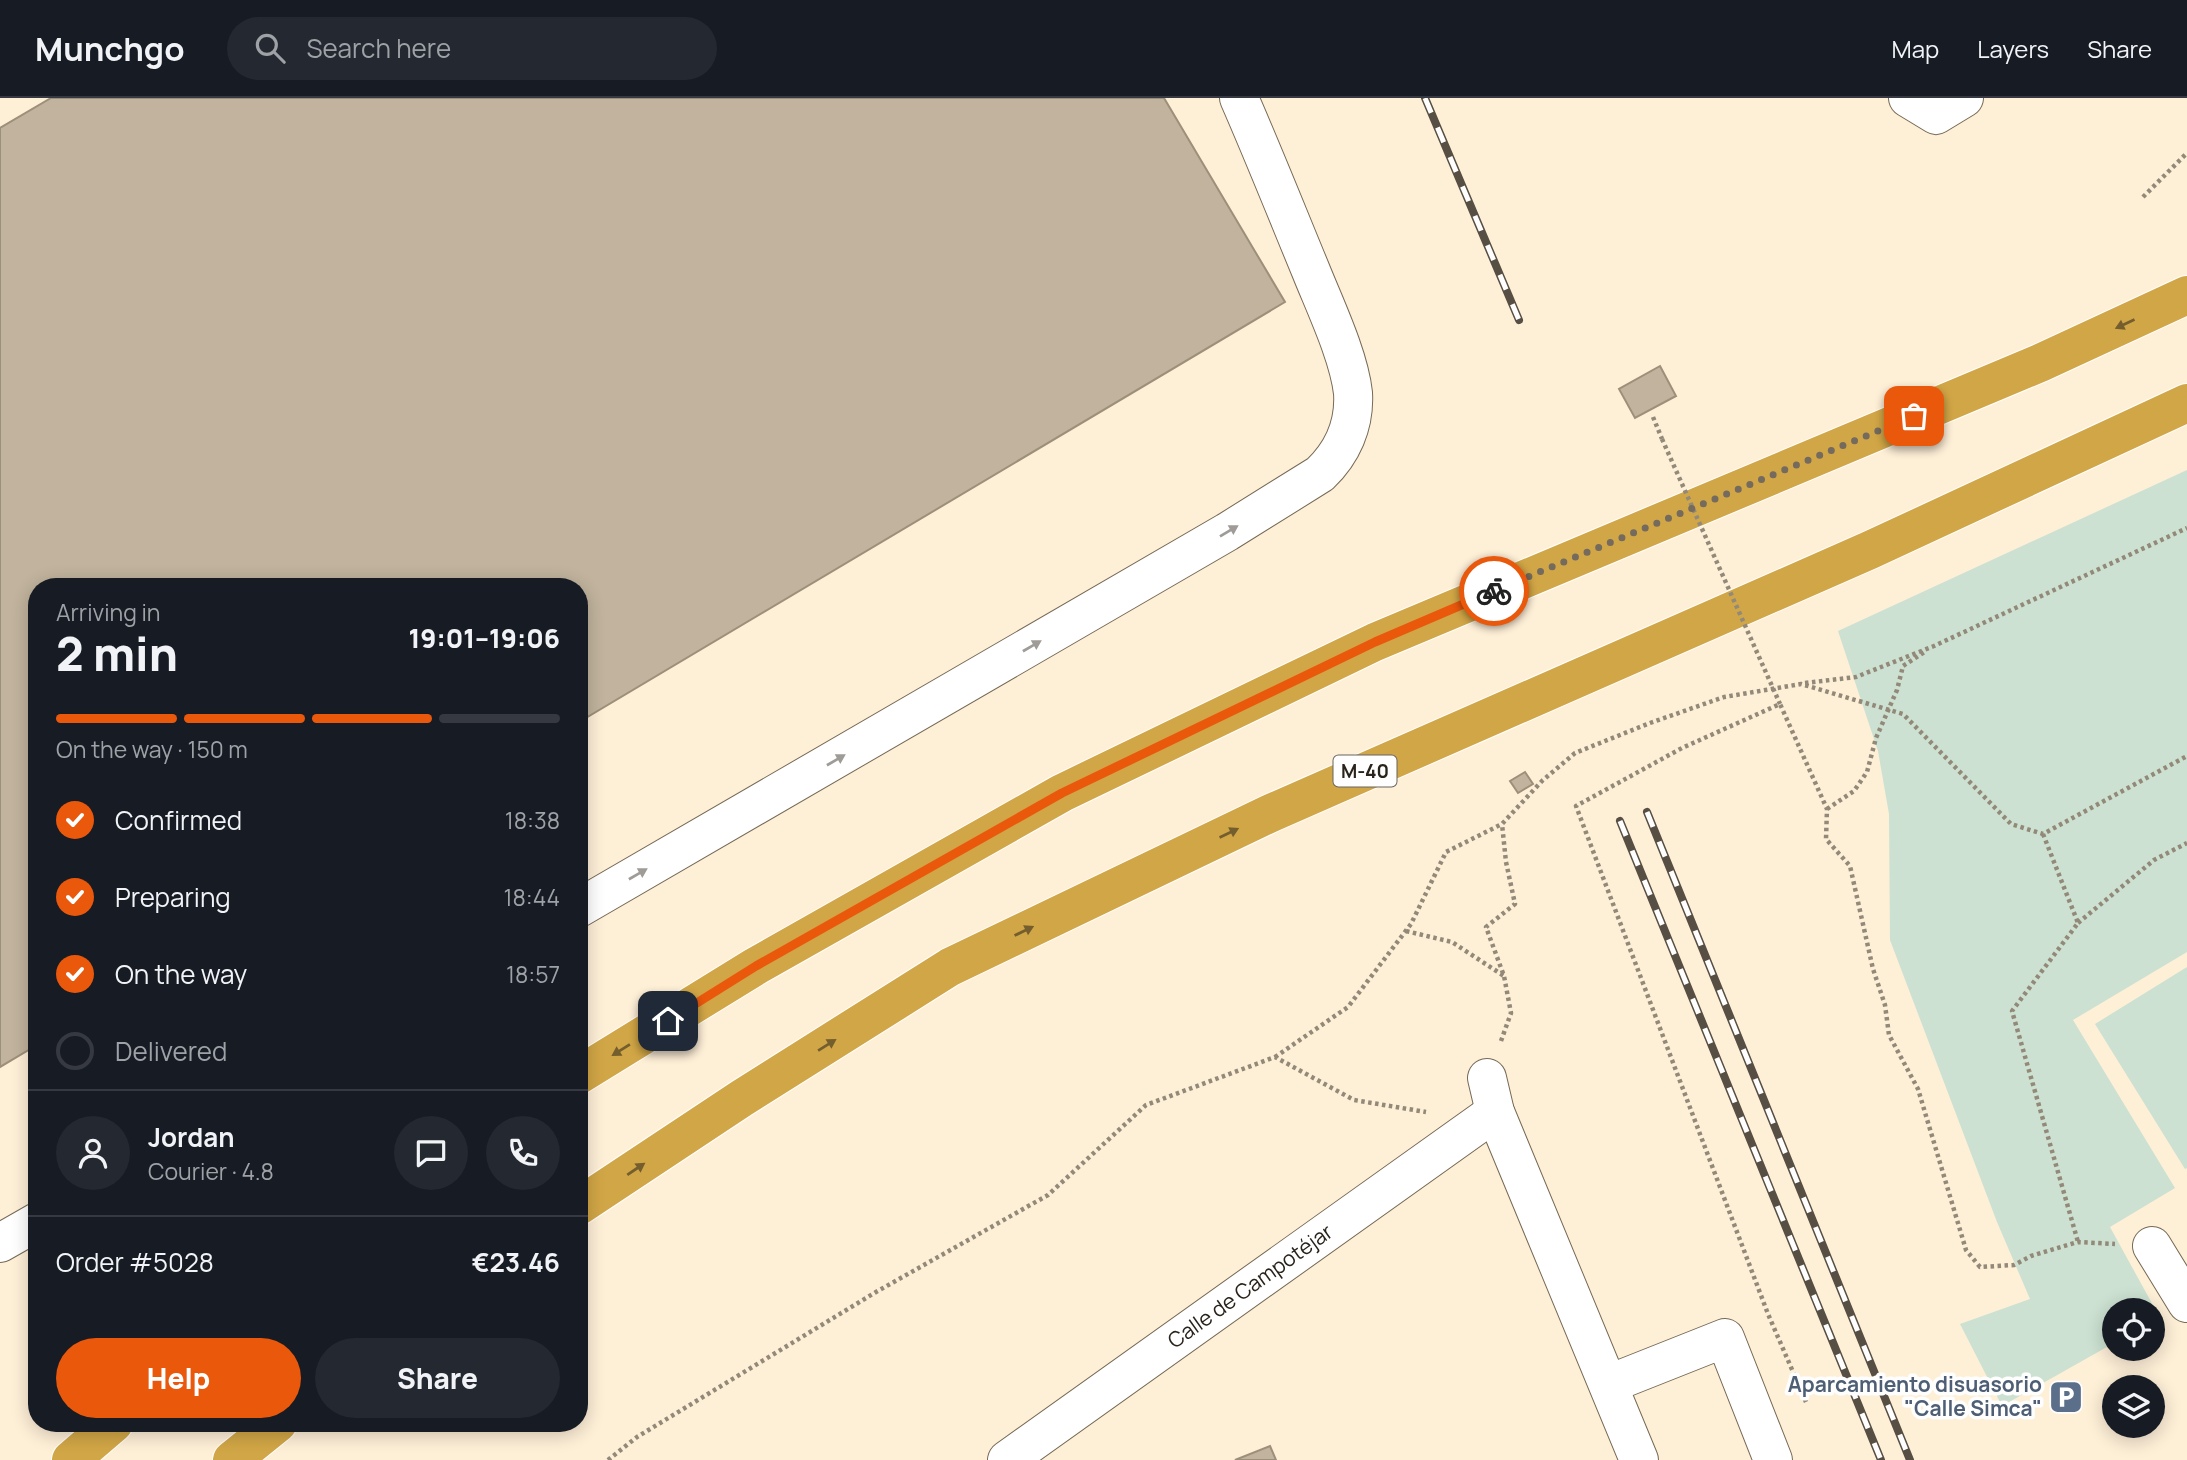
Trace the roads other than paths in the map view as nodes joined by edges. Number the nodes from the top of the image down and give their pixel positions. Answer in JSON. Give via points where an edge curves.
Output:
{"nodes":[{"id":1,"x":1239,"y":98,"type":"edge"},
{"id":2,"x":1908,"y":98,"type":"edge"},
{"id":3,"x":1964,"y":98,"type":"edge"},
{"id":4,"x":2187,"y":295,"type":"edge"},
{"id":5,"x":2187,"y":403,"type":"edge"},
{"id":6,"x":588,"y":903,"type":"edge"},
{"id":7,"x":588,"y":1069,"type":"edge"},
{"id":8,"x":588,"y":1200,"type":"edge"},
{"id":9,"x":28,"y":1227,"type":"edge"},
{"id":10,"x":0,"y":1243,"type":"edge"},
{"id":11,"x":2152,"y":1246,"type":"road end"},
{"id":12,"x":2187,"y":1303,"type":"edge"},
{"id":13,"x":1609,"y":1384,"type":"junction"},
{"id":14,"x":104,"y":1432,"type":"edge"},
{"id":15,"x":267,"y":1432,"type":"edge"},
{"id":16,"x":71,"y":1460,"type":"edge"},
{"id":17,"x":232,"y":1460,"type":"edge"},
{"id":18,"x":1007,"y":1460,"type":"edge"},
{"id":19,"x":1639,"y":1460,"type":"edge"},
{"id":20,"x":1773,"y":1460,"type":"edge"}],
"edges":[{"from":6,"to":1,"type":"street","one_way":true,"via":[[1227,532],[1332,463],[1349,430],[1353,393],[1349,374],[1335,329]]},
{"from":2,"to":3,"type":"street","via":[[1936,115]]},
{"from":4,"to":7,"type":"highway","one_way":true,"via":[[2040,363],[1375,642],[1074,787],[756,966]]},
{"from":8,"to":5,"type":"highway","number":"M-40","one_way":true,"via":[[950,967],[1271,813],[1870,550]]},
{"from":9,"to":10,"type":"street"},
{"from":11,"to":12,"type":"street"},
{"from":13,"to":18,"type":"street","name":"Calle de Campotéjar","via":[[1491,1095]]},
{"from":13,"to":19,"type":"street"},
{"from":13,"to":20,"type":"street","via":[[1725,1338]]},
{"from":14,"to":16,"type":"highway"},
{"from":15,"to":17,"type":"highway"}]}
